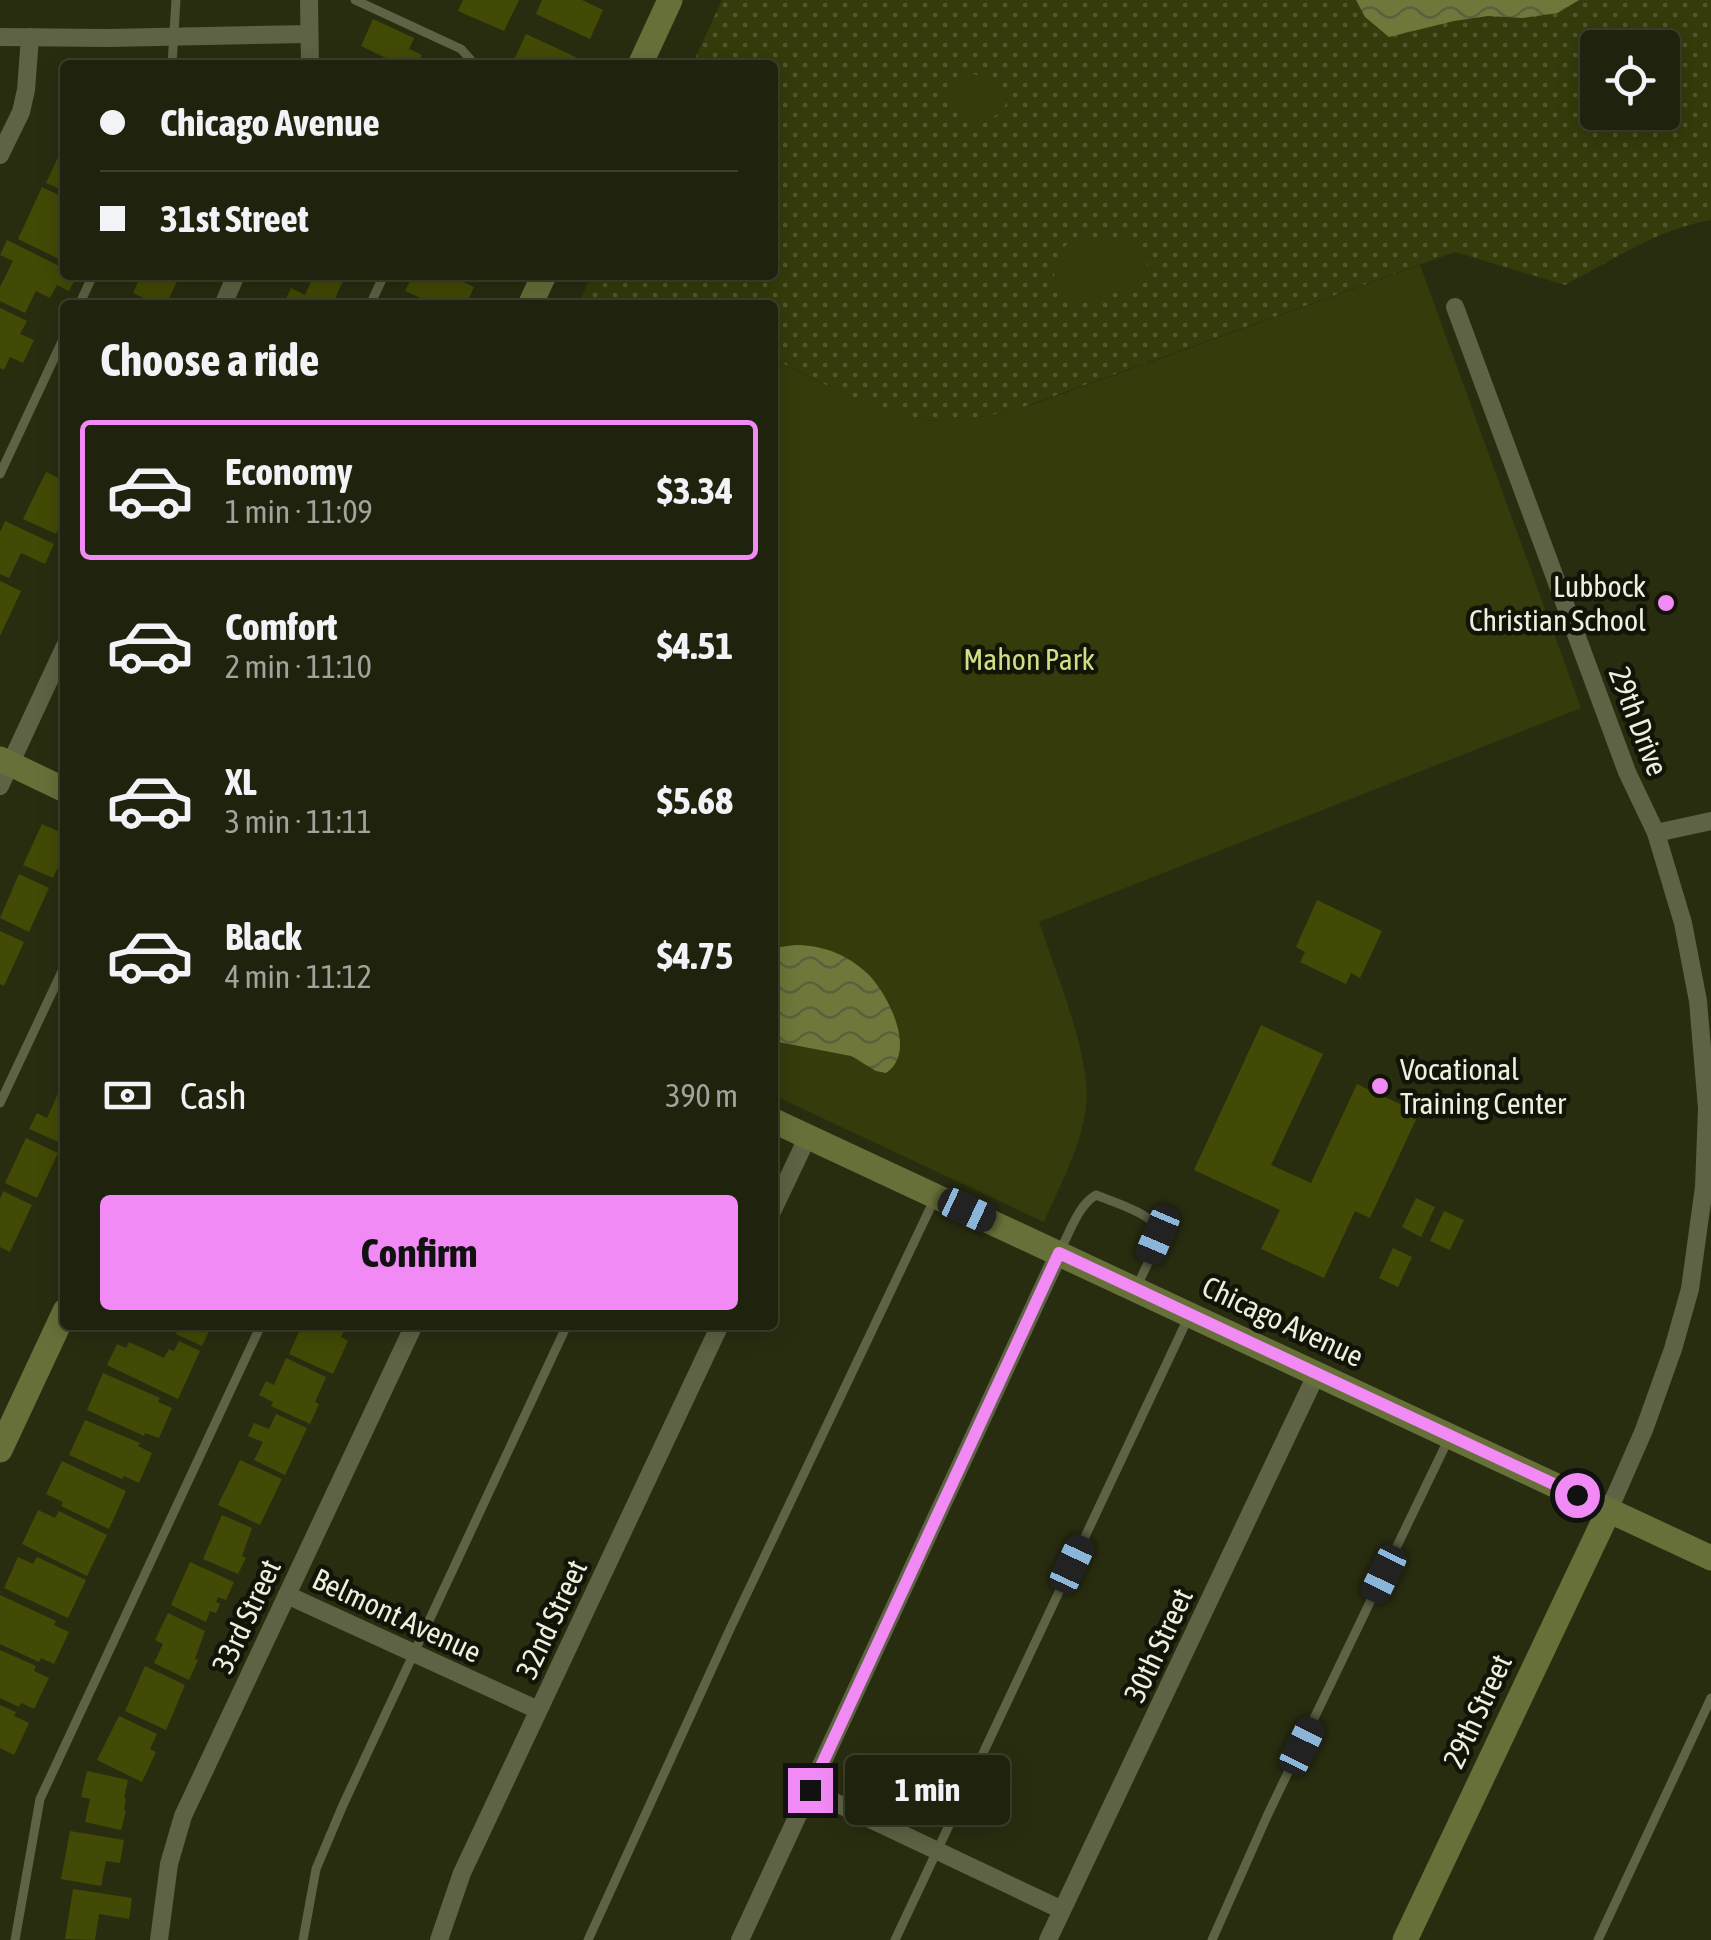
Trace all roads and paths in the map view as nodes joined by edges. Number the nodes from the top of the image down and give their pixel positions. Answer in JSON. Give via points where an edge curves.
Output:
{"nodes":[{"id":1,"x":176,"y":0,"type":"edge"},
{"id":2,"x":308,"y":0,"type":"edge"},
{"id":3,"x":355,"y":0,"type":"edge"},
{"id":4,"x":670,"y":0,"type":"edge"},
{"id":5,"x":309,"y":34,"type":"junction"},
{"id":6,"x":0,"y":37,"type":"edge"},
{"id":7,"x":174,"y":37,"type":"junction"},
{"id":8,"x":30,"y":38,"type":"junction"},
{"id":9,"x":172,"y":60,"type":"edge"},
{"id":10,"x":310,"y":60,"type":"edge"},
{"id":11,"x":471,"y":60,"type":"edge"},
{"id":12,"x":642,"y":60,"type":"edge"},
{"id":13,"x":0,"y":155,"type":"edge"},
{"id":14,"x":1455,"y":307,"type":"dead end"},
{"id":15,"x":60,"y":347,"type":"edge"},
{"id":16,"x":0,"y":474,"type":"edge"},
{"id":17,"x":60,"y":656,"type":"edge"},
{"id":18,"x":3,"y":770,"type":"edge"},
{"id":19,"x":60,"y":788,"type":"edge"},
{"id":20,"x":1711,"y":822,"type":"edge"},
{"id":21,"x":1656,"y":833,"type":"junction"},
{"id":22,"x":1702,"y":974,"type":"edge"},
{"id":23,"x":60,"y":975,"type":"edge"},
{"id":24,"x":0,"y":1102,"type":"edge"},
{"id":25,"x":1709,"y":1108,"type":"edge"},
{"id":26,"x":778,"y":1123,"type":"edge"},
{"id":27,"x":808,"y":1136,"type":"junction"},
{"id":28,"x":936,"y":1196,"type":"junction"},
{"id":29,"x":778,"y":1199,"type":"edge"},
{"id":30,"x":1059,"y":1253,"type":"junction"},
{"id":31,"x":1136,"y":1289,"type":"junction"},
{"id":32,"x":1190,"y":1314,"type":"junction"},
{"id":33,"x":60,"y":1322,"type":"edge"},
{"id":34,"x":259,"y":1330,"type":"edge"},
{"id":35,"x":412,"y":1330,"type":"edge"},
{"id":36,"x":565,"y":1330,"type":"edge"},
{"id":37,"x":718,"y":1330,"type":"edge"},
{"id":38,"x":1317,"y":1373,"type":"junction"},
{"id":39,"x":1450,"y":1436,"type":"junction"},
{"id":40,"x":0,"y":1450,"type":"edge"},
{"id":41,"x":1608,"y":1510,"type":"junction"},
{"id":42,"x":1711,"y":1558,"type":"edge"},
{"id":43,"x":287,"y":1594,"type":"junction"},
{"id":44,"x":415,"y":1654,"type":"junction"},
{"id":45,"x":1711,"y":1698,"type":"edge"},
{"id":46,"x":538,"y":1710,"type":"junction"},
{"id":47,"x":810,"y":1790,"type":"junction"},
{"id":48,"x":936,"y":1850,"type":"junction"},
{"id":49,"x":1062,"y":1910,"type":"junction"},
{"id":50,"x":15,"y":1940,"type":"edge"},
{"id":51,"x":159,"y":1940,"type":"edge"},
{"id":52,"x":303,"y":1940,"type":"edge"},
{"id":53,"x":439,"y":1940,"type":"edge"},
{"id":54,"x":588,"y":1940,"type":"edge"},
{"id":55,"x":740,"y":1940,"type":"edge"},
{"id":56,"x":895,"y":1940,"type":"edge"},
{"id":57,"x":1048,"y":1940,"type":"edge"},
{"id":58,"x":1212,"y":1940,"type":"edge"},
{"id":59,"x":1405,"y":1940,"type":"edge"},
{"id":60,"x":1598,"y":1940,"type":"edge"}],
"edges":[{"from":1,"to":7,"type":"lane"},
{"from":2,"to":5,"type":"street"},
{"from":3,"to":11,"type":"lane","via":[[461,49]]},
{"from":4,"to":12,"type":"street"},
{"from":5,"to":7,"type":"street"},
{"from":5,"to":10,"type":"street"},
{"from":6,"to":8,"type":"street"},
{"from":7,"to":8,"type":"street"},
{"from":7,"to":9,"type":"lane"},
{"from":8,"to":13,"type":"street","via":[[21,112]]},
{"from":14,"to":21,"type":"street","name":"29th Drive","via":[[1627,772]]},
{"from":15,"to":16,"type":"lane"},
{"from":17,"to":18,"type":"street"},
{"from":18,"to":19,"type":"street"},
{"from":20,"to":21,"type":"street"},
{"from":21,"to":22,"type":"street","name":"29th Drive"},
{"from":22,"to":25,"type":"street","name":"29th Drive","via":[[1698,1002]]},
{"from":23,"to":24,"type":"lane"},
{"from":25,"to":41,"type":"street","name":"29th Drive","via":[[1690,1289],[1644,1430]]},
{"from":26,"to":27,"type":"street","name":"Chicago Avenue"},
{"from":27,"to":28,"type":"street","name":"Chicago Avenue"},
{"from":27,"to":29,"type":"street"},
{"from":28,"to":30,"type":"street","name":"Chicago Avenue"},
{"from":28,"to":54,"type":"lane"},
{"from":30,"to":31,"type":"street","name":"Chicago Avenue"},
{"from":30,"to":31,"type":"lane","via":[[1096,1194],[1146,1216],[1158,1235]]},
{"from":30,"to":47,"type":"street"},
{"from":31,"to":32,"type":"street","name":"Chicago Avenue"},
{"from":32,"to":38,"type":"street","name":"Chicago Avenue"},
{"from":32,"to":48,"type":"lane"},
{"from":33,"to":40,"type":"street"},
{"from":34,"to":50,"type":"lane","via":[[40,1798]]},
{"from":35,"to":43,"type":"street","name":"33rd Street"},
{"from":36,"to":44,"type":"lane"},
{"from":37,"to":46,"type":"street","name":"32nd Street"},
{"from":38,"to":39,"type":"street","name":"Chicago Avenue"},
{"from":38,"to":49,"type":"street","name":"30th Street"},
{"from":39,"to":41,"type":"street","name":"Chicago Avenue"},
{"from":39,"to":58,"type":"lane"},
{"from":41,"to":42,"type":"street","name":"Chicago Avenue"},
{"from":41,"to":59,"type":"street","name":"29th Street"},
{"from":43,"to":44,"type":"street","name":"Belmont Avenue"},
{"from":43,"to":51,"type":"street","name":"33rd Street","via":[[183,1816]]},
{"from":44,"to":46,"type":"street","name":"Belmont Avenue"},
{"from":44,"to":52,"type":"lane","via":[[316,1868]]},
{"from":45,"to":60,"type":"lane"},
{"from":46,"to":53,"type":"street","name":"32nd Street","via":[[462,1873]]},
{"from":47,"to":48,"type":"street"},
{"from":47,"to":55,"type":"street"},
{"from":48,"to":49,"type":"street"},
{"from":48,"to":56,"type":"lane"},
{"from":49,"to":57,"type":"street","name":"30th Street"}]}
